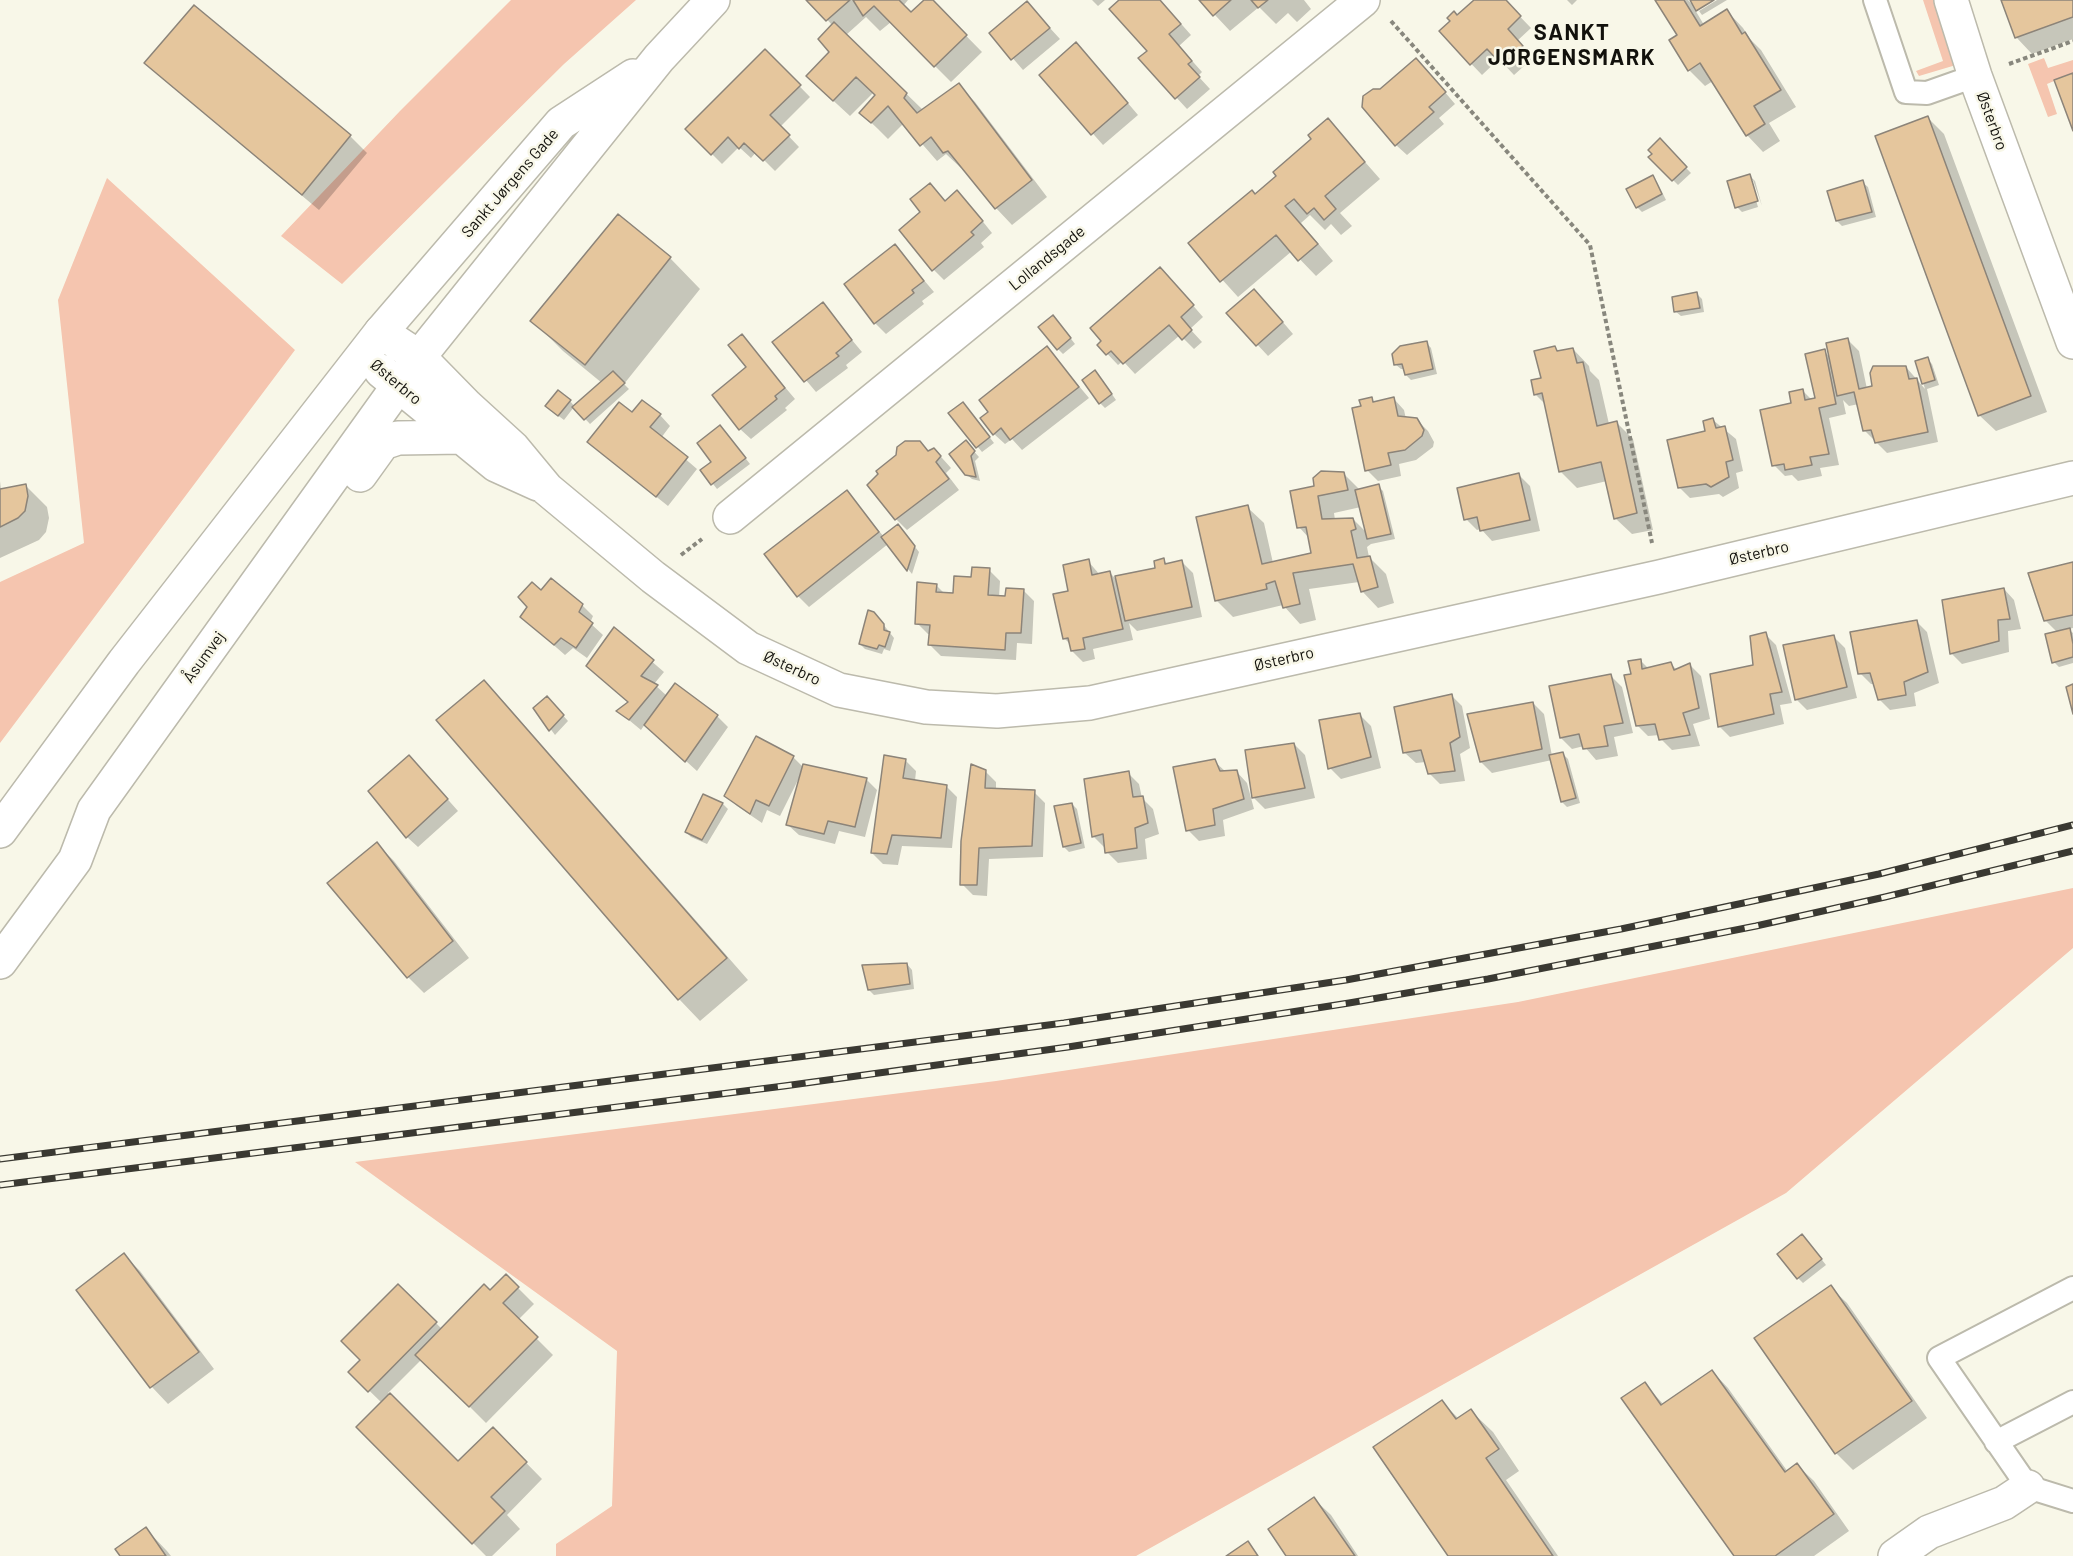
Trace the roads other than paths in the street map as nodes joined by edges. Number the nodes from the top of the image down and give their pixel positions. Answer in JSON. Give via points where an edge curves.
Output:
{"nodes":[{"id":1,"x":713,"y":0,"type":"edge"},
{"id":2,"x":1875,"y":0,"type":"edge"},
{"id":3,"x":1951,"y":0,"type":"edge"},
{"id":4,"x":1375,"y":8,"type":"edge"},
{"id":5,"x":659,"y":58,"type":"junction"},
{"id":6,"x":1975,"y":76,"type":"junction"},
{"id":7,"x":2073,"y":342,"type":"edge"},
{"id":8,"x":372,"y":343,"type":"junction"},
{"id":9,"x":419,"y":357,"type":"junction"},
{"id":10,"x":398,"y":386,"type":"junction"},
{"id":11,"x":463,"y":437,"type":"junction"},
{"id":12,"x":2073,"y":478,"type":"edge"},
{"id":13,"x":547,"y":489,"type":"junction"},
{"id":14,"x":730,"y":517,"type":"road end"},
{"id":15,"x":0,"y":831,"type":"edge"},
{"id":16,"x":75,"y":860,"type":"junction"},
{"id":17,"x":0,"y":962,"type":"edge"},
{"id":18,"x":2073,"y":1288,"type":"edge"},
{"id":19,"x":2073,"y":1401,"type":"edge"},
{"id":20,"x":1996,"y":1442,"type":"junction"},
{"id":21,"x":2028,"y":1487,"type":"junction"},
{"id":22,"x":2073,"y":1501,"type":"edge"},
{"id":23,"x":1895,"y":1556,"type":"edge"}],
"edges":[{"from":1,"to":5,"type":"street","name":"Sankt Jørgens Gade"},
{"from":2,"to":6,"type":"lane","via":[[1906,92],[1927,93]]},
{"from":3,"to":6,"type":"street","name":"Østerbro"},
{"from":4,"to":14,"type":"street","name":"Lollandsgade"},
{"from":5,"to":8,"type":"street","name":"Sankt Jørgens Gade","via":[[561,123]]},
{"from":5,"to":9,"type":"street","name":"Sankt Jørgens Gade"},
{"from":6,"to":7,"type":"street","name":"Østerbro"},
{"from":8,"to":9,"type":"street","name":"Østerbro"},
{"from":8,"to":10,"type":"street","name":"Østerbro"},
{"from":8,"to":15,"type":"street","via":[[124,662]]},
{"from":9,"to":10,"type":"street","name":"Åsumvej"},
{"from":9,"to":13,"type":"street","name":"Østerbro","via":[[513,448]]},
{"from":10,"to":11,"type":"street","name":"Østerbro"},
{"from":10,"to":16,"type":"street","name":"Åsumvej","via":[[94,810]]},
{"from":11,"to":13,"type":"street","name":"Østerbro","via":[[496,465]]},
{"from":11,"to":16,"type":"street","via":[[398,438],[383,443]]},
{"from":12,"to":13,"type":"street","name":"Østerbro","via":[[1659,577],[1090,703],[997,711],[926,708],[839,690],[748,648],[652,578]]},
{"from":16,"to":17,"type":"street","name":"Åsumvej"},
{"from":18,"to":20,"type":"lane","via":[[1939,1358]]},
{"from":19,"to":20,"type":"lane"},
{"from":20,"to":21,"type":"lane"},
{"from":21,"to":22,"type":"lane"},
{"from":21,"to":23,"type":"street","via":[[2004,1503],[1929,1532]]}]}
